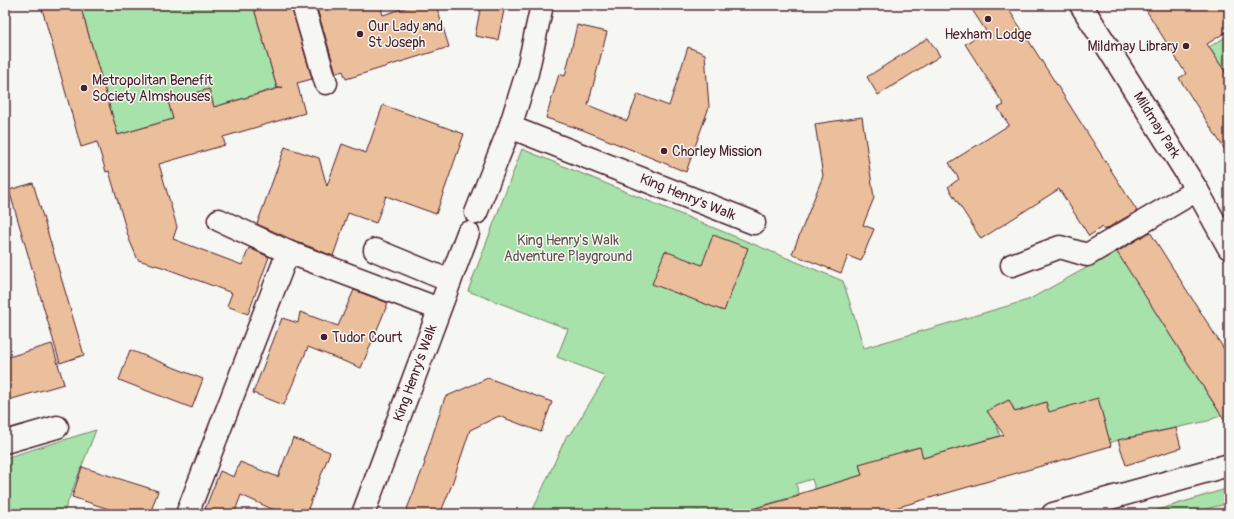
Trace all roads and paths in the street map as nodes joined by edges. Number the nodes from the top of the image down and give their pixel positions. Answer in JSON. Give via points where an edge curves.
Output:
{"nodes":[{"id":1,"x":303,"y":5,"type":"edge"},
{"id":2,"x":542,"y":5,"type":"edge"},
{"id":3,"x":1081,"y":5,"type":"edge"},
{"id":4,"x":326,"y":83,"type":"dead end"},
{"id":5,"x":510,"y":127,"type":"junction"},
{"id":6,"x":1197,"y":190,"type":"junction"},
{"id":7,"x":476,"y":212,"type":"dead end"},
{"id":8,"x":219,"y":220,"type":"dead end"},
{"id":9,"x":754,"y":223,"type":"dead end"},
{"id":10,"x":468,"y":232,"type":"dead end"},
{"id":11,"x":1229,"y":248,"type":"edge"},
{"id":12,"x":375,"y":250,"type":"dead end"},
{"id":13,"x":288,"y":252,"type":"junction"},
{"id":14,"x":1012,"y":265,"type":"dead end"},
{"id":15,"x":450,"y":280,"type":"junction"},
{"id":16,"x":439,"y":309,"type":"junction"},
{"id":17,"x":57,"y":427,"type":"dead end"},
{"id":18,"x":5,"y":442,"type":"edge"},
{"id":19,"x":1229,"y":465,"type":"edge"},
{"id":20,"x":187,"y":514,"type":"edge"},
{"id":21,"x":363,"y":514,"type":"edge"},
{"id":22,"x":1053,"y":514,"type":"edge"}],
"edges":[{"from":1,"to":4,"type":"street"},
{"from":2,"to":5,"type":"street"},
{"from":3,"to":6,"type":"street","name":"Mildmay Park"},
{"from":5,"to":7,"type":"street"},
{"from":5,"to":9,"type":"street","name":"King Henry's Walk"},
{"from":6,"to":11,"type":"street","name":"Mildmay Park"},
{"from":6,"to":14,"type":"street","via":[[1087,255],[1060,247]]},
{"from":8,"to":13,"type":"street"},
{"from":10,"to":15,"type":"street","name":"King Henry's Walk"},
{"from":12,"to":15,"type":"street"},
{"from":13,"to":16,"type":"street"},
{"from":13,"to":20,"type":"street"},
{"from":15,"to":16,"type":"street","name":"King Henry's Walk"},
{"from":16,"to":21,"type":"street","name":"King Henry's Walk"},
{"from":17,"to":18,"type":"street"},
{"from":19,"to":22,"type":"street"}]}
